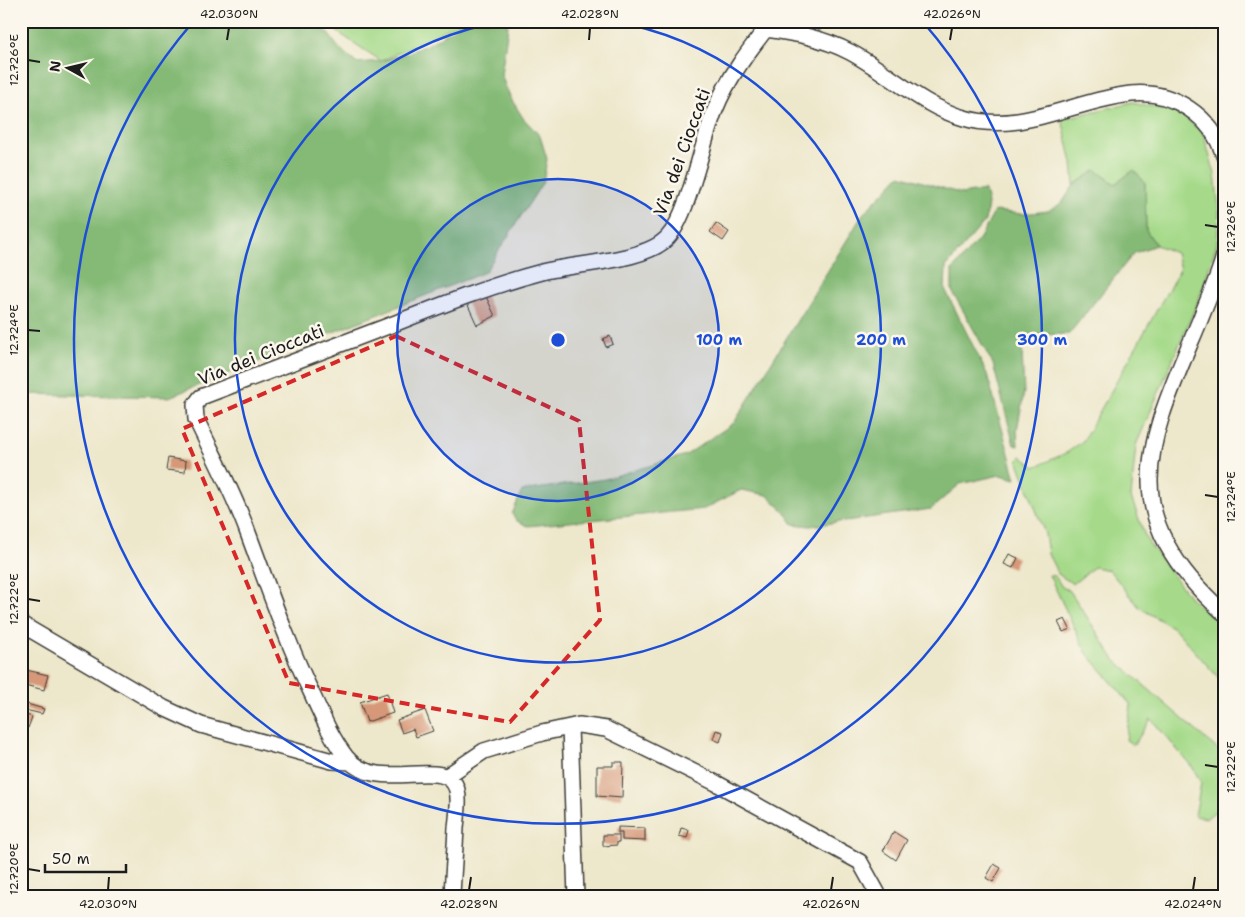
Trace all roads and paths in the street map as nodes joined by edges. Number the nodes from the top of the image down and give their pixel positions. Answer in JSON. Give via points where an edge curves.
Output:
{"nodes":[{"id":1,"x":769,"y":25,"type":"edge"},
{"id":2,"x":1224,"y":156,"type":"edge"},
{"id":3,"x":1224,"y":256,"type":"edge"},
{"id":4,"x":1224,"y":613,"type":"edge"},
{"id":5,"x":21,"y":624,"type":"edge"},
{"id":6,"x":570,"y":727,"type":"junction"},
{"id":7,"x":351,"y":762,"type":"junction"},
{"id":8,"x":447,"y":776,"type":"junction"},
{"id":9,"x":452,"y":896,"type":"edge"},
{"id":10,"x":576,"y":896,"type":"edge"},
{"id":11,"x":878,"y":896,"type":"edge"}],
"edges":[{"from":1,"to":2,"type":"street","via":[[836,45],[934,105],[978,122],[1027,120],[1132,94],[1169,99],[1190,108],[1204,120],[1215,134]]},
{"from":1,"to":7,"type":"street","name":"Via dei Cioccati","via":[[722,93],[679,220],[659,245],[637,255],[553,269],[484,290],[201,397],[196,403],[196,419],[238,506],[300,668],[328,726]]},
{"from":3,"to":4,"type":"street","via":[[1159,423],[1148,482],[1154,514],[1171,553],[1193,582]]},
{"from":5,"to":7,"type":"street","via":[[164,708],[201,725],[332,761]]},
{"from":6,"to":8,"type":"street","via":[[484,751]]},
{"from":6,"to":10,"type":"street"},
{"from":6,"to":11,"type":"street","via":[[592,725],[606,729],[716,783],[860,862]]},
{"from":7,"to":8,"type":"street","name":"Via dei Cioccati","via":[[377,775],[428,773]]},
{"from":8,"to":9,"type":"street","via":[[458,797]]}]}
